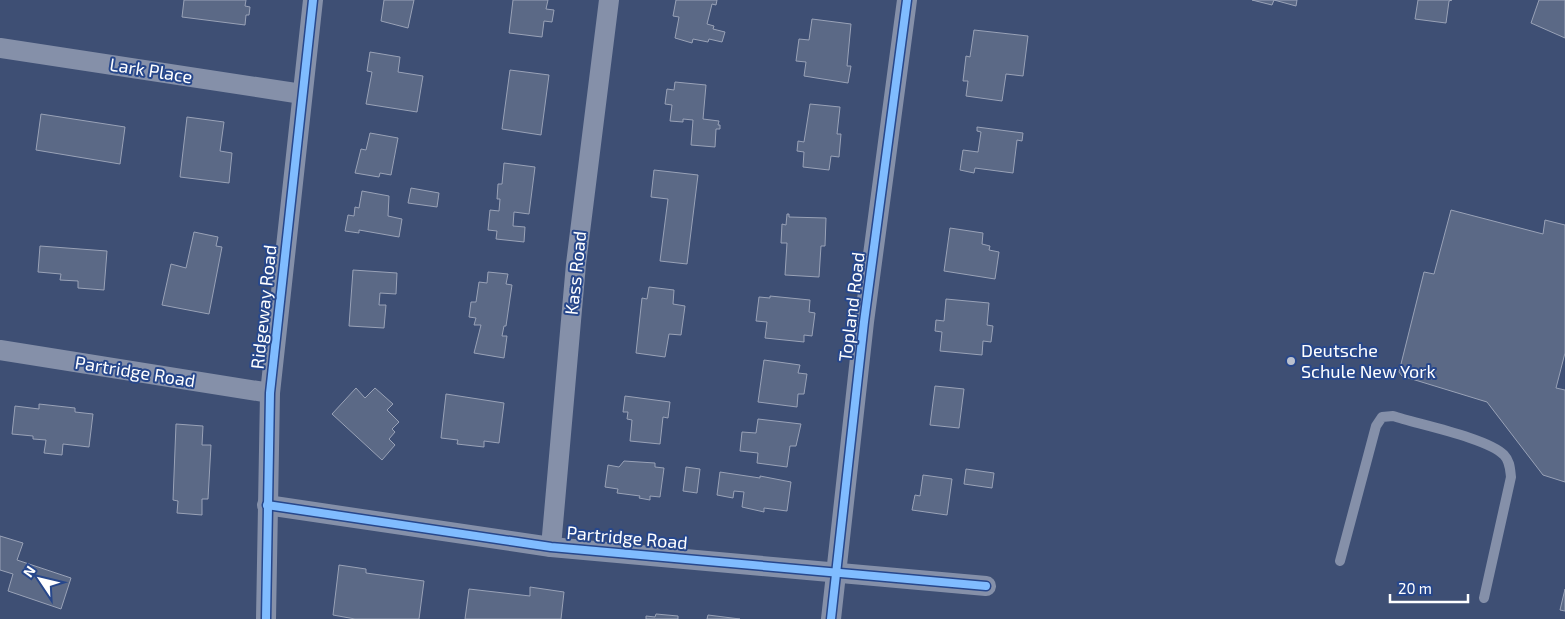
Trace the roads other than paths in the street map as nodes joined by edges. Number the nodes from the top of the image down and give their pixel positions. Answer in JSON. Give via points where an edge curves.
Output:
{"nodes":[{"id":1,"x":314,"y":0,"type":"edge"},
{"id":2,"x":609,"y":0,"type":"edge"},
{"id":3,"x":907,"y":0,"type":"edge"},
{"id":4,"x":0,"y":48,"type":"edge"},
{"id":5,"x":302,"y":94,"type":"junction"},
{"id":6,"x":0,"y":350,"type":"edge"},
{"id":7,"x":270,"y":393,"type":"junction"},
{"id":8,"x":267,"y":504,"type":"junction"},
{"id":9,"x":551,"y":547,"type":"junction"},
{"id":10,"x":1340,"y":561,"type":"dead end"},
{"id":11,"x":837,"y":572,"type":"junction"},
{"id":12,"x":986,"y":586,"type":"dead end"},
{"id":13,"x":1484,"y":598,"type":"dead end"},
{"id":14,"x":266,"y":619,"type":"edge"},
{"id":15,"x":831,"y":619,"type":"edge"}],
"edges":[{"from":1,"to":5,"type":"street","name":"Ridgeway Road"},
{"from":2,"to":9,"type":"street","name":"Kass Road","via":[[576,264]]},
{"from":3,"to":11,"type":"street","name":"Topland Road","via":[[864,322]]},
{"from":4,"to":5,"type":"street","name":"Lark Place"},
{"from":5,"to":7,"type":"street","name":"Ridgeway Road"},
{"from":6,"to":7,"type":"street","name":"Partridge Road"},
{"from":7,"to":8,"type":"street","name":"Ridgeway Road"},
{"from":8,"to":9,"type":"street","name":"Partridge Road"},
{"from":8,"to":14,"type":"street","name":"Ridgeway Road"},
{"from":9,"to":11,"type":"street","name":"Partridge Road"},
{"from":10,"to":13,"type":"lane","via":[[1376,426],[1382,418],[1393,416],[1489,445],[1503,454],[1510,464],[1511,477]]},
{"from":11,"to":12,"type":"street","name":"Partridge Road"},
{"from":11,"to":15,"type":"street","name":"Topland Road"}]}
